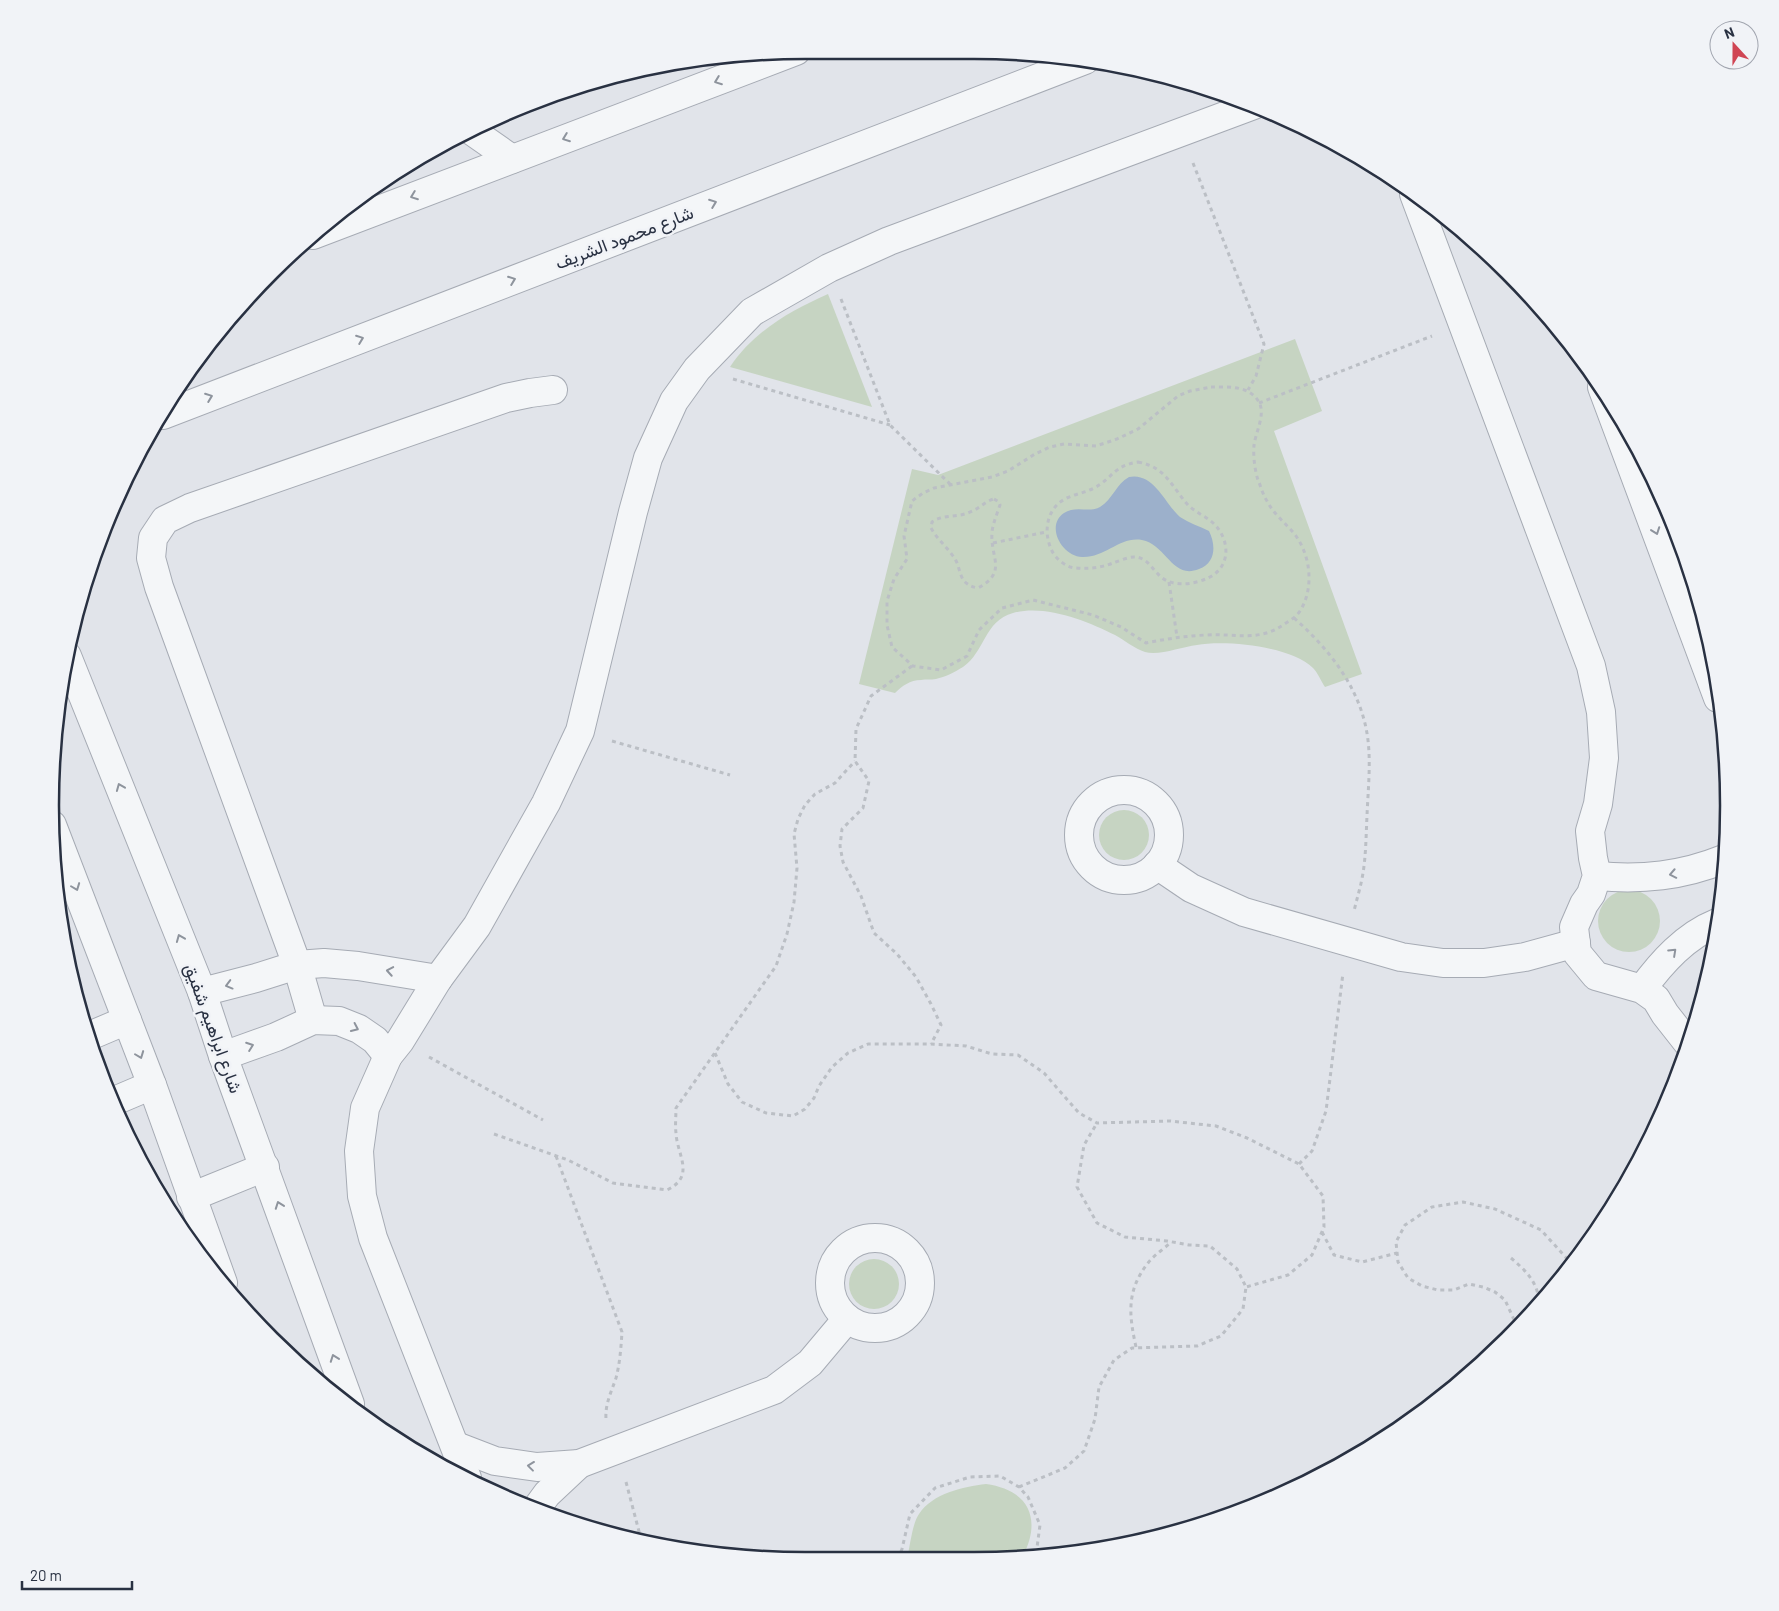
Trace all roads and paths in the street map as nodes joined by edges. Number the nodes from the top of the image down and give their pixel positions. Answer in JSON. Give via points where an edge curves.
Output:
{"nodes":[{"id":1,"x":773,"y":60,"type":"edge"},
{"id":2,"x":1072,"y":65,"type":"edge"},
{"id":3,"x":1243,"y":109,"type":"edge"},
{"id":4,"x":1181,"y":133,"type":"junction"},
{"id":5,"x":477,"y":135,"type":"edge"},
{"id":6,"x":512,"y":159,"type":"junction"},
{"id":7,"x":1419,"y":206,"type":"edge"},
{"id":8,"x":334,"y":227,"type":"edge"},
{"id":9,"x":829,"y":268,"type":"junction"},
{"id":10,"x":1463,"y":324,"type":"junction"},
{"id":11,"x":697,"y":369,"type":"junction"},
{"id":12,"x":553,"y":390,"type":"dead end"},
{"id":13,"x":1248,"y":390,"type":"junction"},
{"id":14,"x":1259,"y":403,"type":"junction"},
{"id":15,"x":172,"y":412,"type":"edge"},
{"id":16,"x":890,"y":425,"type":"junction"},
{"id":17,"x":1617,"y":427,"type":"edge"},
{"id":18,"x":952,"y":486,"type":"junction"},
{"id":19,"x":1046,"y":532,"type":"junction"},
{"id":20,"x":993,"y":543,"type":"junction"},
{"id":21,"x":1169,"y":582,"type":"junction"},
{"id":22,"x":1294,"y":618,"type":"junction"},
{"id":23,"x":1177,"y":637,"type":"junction"},
{"id":24,"x":912,"y":666,"type":"junction"},
{"id":25,"x":1708,"y":671,"type":"edge"},
{"id":26,"x":71,"y":673,"type":"edge"},
{"id":27,"x":580,"y":731,"type":"junction"},
{"id":28,"x":855,"y":761,"type":"junction"},
{"id":29,"x":730,"y":775,"type":"dead end"},
{"id":30,"x":60,"y":846,"type":"edge"},
{"id":31,"x":1718,"y":861,"type":"edge"},
{"id":32,"x":1157,"y":865,"type":"dead end"},
{"id":33,"x":1597,"y":876,"type":"junction"},
{"id":34,"x":1710,"y":928,"type":"edge"},
{"id":35,"x":1346,"y":942,"type":"junction"},
{"id":36,"x":1576,"y":943,"type":"junction"},
{"id":37,"x":297,"y":965,"type":"junction"},
{"id":38,"x":438,"y":979,"type":"junction"},
{"id":39,"x":1642,"y":989,"type":"junction"},
{"id":40,"x":202,"y":992,"type":"junction"},
{"id":41,"x":127,"y":1020,"type":"junction"},
{"id":42,"x":313,"y":1020,"type":"junction"},
{"id":43,"x":95,"y":1035,"type":"edge"},
{"id":44,"x":1684,"y":1037,"type":"edge"},
{"id":45,"x":931,"y":1044,"type":"junction"},
{"id":46,"x":394,"y":1048,"type":"junction"},
{"id":47,"x":715,"y":1053,"type":"junction"},
{"id":48,"x":223,"y":1056,"type":"junction"},
{"id":49,"x":152,"y":1085,"type":"junction"},
{"id":50,"x":119,"y":1099,"type":"edge"},
{"id":51,"x":543,"y":1120,"type":"dead end"},
{"id":52,"x":1097,"y":1123,"type":"junction"},
{"id":53,"x":494,"y":1134,"type":"dead end"},
{"id":54,"x":556,"y":1156,"type":"junction"},
{"id":55,"x":1299,"y":1164,"type":"junction"},
{"id":56,"x":265,"y":1167,"type":"junction"},
{"id":57,"x":192,"y":1197,"type":"junction"},
{"id":58,"x":1322,"y":1232,"type":"junction"},
{"id":59,"x":1172,"y":1242,"type":"junction"},
{"id":60,"x":1397,"y":1253,"type":"junction"},
{"id":61,"x":1511,"y":1258,"type":"dead end"},
{"id":62,"x":1567,"y":1259,"type":"edge"},
{"id":63,"x":216,"y":1264,"type":"edge"},
{"id":64,"x":1246,"y":1286,"type":"junction"},
{"id":65,"x":1537,"y":1295,"type":"edge"},
{"id":66,"x":847,"y":1319,"type":"dead end"},
{"id":67,"x":1514,"y":1320,"type":"edge"},
{"id":68,"x":1136,"y":1347,"type":"junction"},
{"id":69,"x":347,"y":1394,"type":"edge"},
{"id":70,"x":456,"y":1446,"type":"junction"},
{"id":71,"x":617,"y":1450,"type":"junction"},
{"id":72,"x":579,"y":1464,"type":"junction"},
{"id":73,"x":464,"y":1469,"type":"edge"},
{"id":74,"x":1019,"y":1487,"type":"junction"},
{"id":75,"x":540,"y":1503,"type":"edge"},
{"id":76,"x":640,"y":1534,"type":"edge"},
{"id":77,"x":1037,"y":1549,"type":"edge"},
{"id":78,"x":901,"y":1552,"type":"edge"}],
"edges":[{"from":1,"to":6,"type":"street","one_way":true},
{"from":15,"to":2,"type":"street","name":"شارع محمود الشريف","one_way":true},
{"from":3,"to":4,"type":"street"},
{"from":4,"to":9,"type":"street","via":[[889,241]]},
{"from":4,"to":13,"type":"path","via":[[1264,344],[1256,376]]},
{"from":5,"to":6,"type":"street"},
{"from":6,"to":8,"type":"street","one_way":true},
{"from":7,"to":10,"type":"street"},
{"from":9,"to":11,"type":"street","via":[[752,312]]},
{"from":9,"to":16,"type":"path"},
{"from":10,"to":14,"type":"path"},
{"from":10,"to":33,"type":"street","via":[[1591,666],[1601,712],[1604,758],[1598,804],[1590,831]]},
{"from":11,"to":16,"type":"path"},
{"from":11,"to":27,"type":"street","via":[[674,401],[648,458]]},
{"from":12,"to":37,"type":"street","via":[[506,398],[190,508],[165,520],[153,538],[151,558],[159,588]]},
{"from":13,"to":14,"type":"path"},
{"from":13,"to":18,"type":"path","via":[[1218,387],[1190,391],[1178,396],[1138,429],[1117,439],[1096,446],[1064,444],[1050,447],[1008,471]]},
{"from":14,"to":22,"type":"path","via":[[1261,419],[1254,446],[1256,474],[1266,501],[1296,536],[1310,573],[1308,594]]},
{"from":16,"to":18,"type":"path"},
{"from":17,"to":25,"type":"street","one_way":true},
{"from":18,"to":24,"type":"path","via":[[934,488],[912,501],[904,536],[907,559],[894,579],[887,601],[886,624],[892,647]]},
{"from":19,"to":20,"type":"path"},
{"from":19,"to":21,"type":"path","via":[[1056,558],[1071,568],[1089,570],[1135,557],[1151,565],[1159,576]]},
{"from":19,"to":21,"type":"path","via":[[1047,522],[1056,505],[1066,498],[1093,489],[1125,464],[1150,464],[1160,470],[1190,506],[1214,524],[1227,548],[1222,568],[1209,578],[1192,583]]},
{"from":20,"to":20,"type":"path","via":[[992,532],[1000,505],[997,500],[989,500],[971,512],[932,522],[936,538],[953,555],[962,578],[972,587],[986,584],[996,570]]},
{"from":21,"to":23,"type":"path"},
{"from":22,"to":23,"type":"path","via":[[1258,636],[1208,634]]},
{"from":22,"to":35,"type":"path","via":[[1335,660],[1357,698],[1366,728],[1369,778],[1363,872]]},
{"from":23,"to":24,"type":"path","via":[[1146,643],[1093,615],[1033,600],[1002,608],[979,630],[966,656],[941,670]]},
{"from":24,"to":28,"type":"path","via":[[871,696],[856,729]]},
{"from":40,"to":26,"type":"street","name":"شارع ابراهيم شفيق","one_way":true},
{"from":27,"to":29,"type":"path"},
{"from":27,"to":38,"type":"street","via":[[546,803],[477,926]]},
{"from":28,"to":45,"type":"path","via":[[869,781],[863,808],[842,829],[840,846],[843,862],[861,896],[874,934],[916,977],[937,1014],[941,1025]]},
{"from":28,"to":47,"type":"path","via":[[835,783],[815,794],[798,819],[794,834],[797,868],[794,902],[776,966]]},
{"from":30,"to":41,"type":"street","one_way":true},
{"from":31,"to":33,"type":"street","one_way":true,"via":[[1659,876],[1628,879]]},
{"from":32,"to":35,"type":"street","via":[[1191,888],[1244,912]]},
{"from":33,"to":36,"type":"street","via":[[1592,894],[1574,927]]},
{"from":39,"to":34,"type":"street","one_way":true,"via":[[1684,942]]},
{"from":35,"to":36,"type":"street","via":[[1402,957],[1443,963],[1484,963],[1525,957]]},
{"from":35,"to":55,"type":"path","via":[[1326,1111],[1312,1151]]},
{"from":36,"to":39,"type":"street","via":[[1577,953],[1596,976]]},
{"from":38,"to":37,"type":"street","one_way":true,"via":[[358,966]]},
{"from":37,"to":40,"type":"street","one_way":true},
{"from":37,"to":42,"type":"street"},
{"from":38,"to":46,"type":"street"},
{"from":39,"to":44,"type":"street","via":[[1656,999]]},
{"from":40,"to":48,"type":"street","name":"شارع ابراهيم شفيق"},
{"from":41,"to":43,"type":"street"},
{"from":41,"to":49,"type":"street","one_way":true},
{"from":42,"to":46,"type":"street","one_way":true,"via":[[339,1021]]},
{"from":48,"to":42,"type":"street","one_way":true},
{"from":45,"to":47,"type":"path","via":[[868,1044],[848,1053],[832,1067],[814,1098],[793,1116],[766,1113],[742,1102],[728,1084]]},
{"from":45,"to":52,"type":"path","via":[[1018,1055],[1044,1073],[1079,1113]]},
{"from":46,"to":51,"type":"path"},
{"from":46,"to":70,"type":"street","via":[[365,1108],[359,1151],[362,1196],[373,1238]]},
{"from":47,"to":54,"type":"path","via":[[676,1108],[676,1134],[684,1166],[674,1186],[667,1190],[613,1182]]},
{"from":48,"to":56,"type":"street","name":"شارع ابراهيم شفيق"},
{"from":49,"to":50,"type":"street"},
{"from":49,"to":57,"type":"street"},
{"from":52,"to":55,"type":"path","via":[[1170,1121],[1216,1126]]},
{"from":52,"to":59,"type":"path","via":[[1084,1145],[1078,1187],[1097,1223],[1126,1236]]},
{"from":53,"to":54,"type":"path"},
{"from":54,"to":71,"type":"path","via":[[622,1332],[621,1355],[605,1417]]},
{"from":55,"to":58,"type":"path","via":[[1323,1196]]},
{"from":56,"to":57,"type":"street"},
{"from":69,"to":56,"type":"street","name":"شارع ابراهيم شفيق","one_way":true},
{"from":57,"to":63,"type":"street"},
{"from":58,"to":60,"type":"path","via":[[1334,1255],[1362,1262]]},
{"from":58,"to":64,"type":"path","via":[[1312,1255],[1288,1275]]},
{"from":59,"to":64,"type":"path","via":[[1210,1246],[1237,1269]]},
{"from":59,"to":68,"type":"path","via":[[1148,1262],[1133,1290],[1130,1319]]},
{"from":60,"to":62,"type":"path","via":[[1396,1242],[1405,1225],[1432,1207],[1463,1202],[1495,1209],[1541,1230]]},
{"from":60,"to":67,"type":"path","via":[[1398,1262],[1408,1278],[1438,1290],[1454,1290],[1470,1284],[1483,1286],[1505,1300]]},
{"from":61,"to":65,"type":"path","via":[[1533,1280]]},
{"from":64,"to":68,"type":"path","via":[[1243,1309],[1221,1336],[1197,1346]]},
{"from":66,"to":71,"type":"street","via":[[810,1364],[774,1390]]},
{"from":68,"to":74,"type":"path","via":[[1114,1360],[1099,1387],[1095,1419],[1084,1452],[1065,1468]]},
{"from":72,"to":70,"type":"street","one_way":true,"via":[[537,1467],[495,1461]]},
{"from":70,"to":73,"type":"street"},
{"from":71,"to":72,"type":"street"},
{"from":71,"to":76,"type":"path"},
{"from":72,"to":75,"type":"street"},
{"from":74,"to":77,"type":"path","via":[[1028,1497],[1040,1525]]},
{"from":74,"to":78,"type":"path","via":[[1000,1476],[970,1477],[935,1488],[910,1514]]}]}
